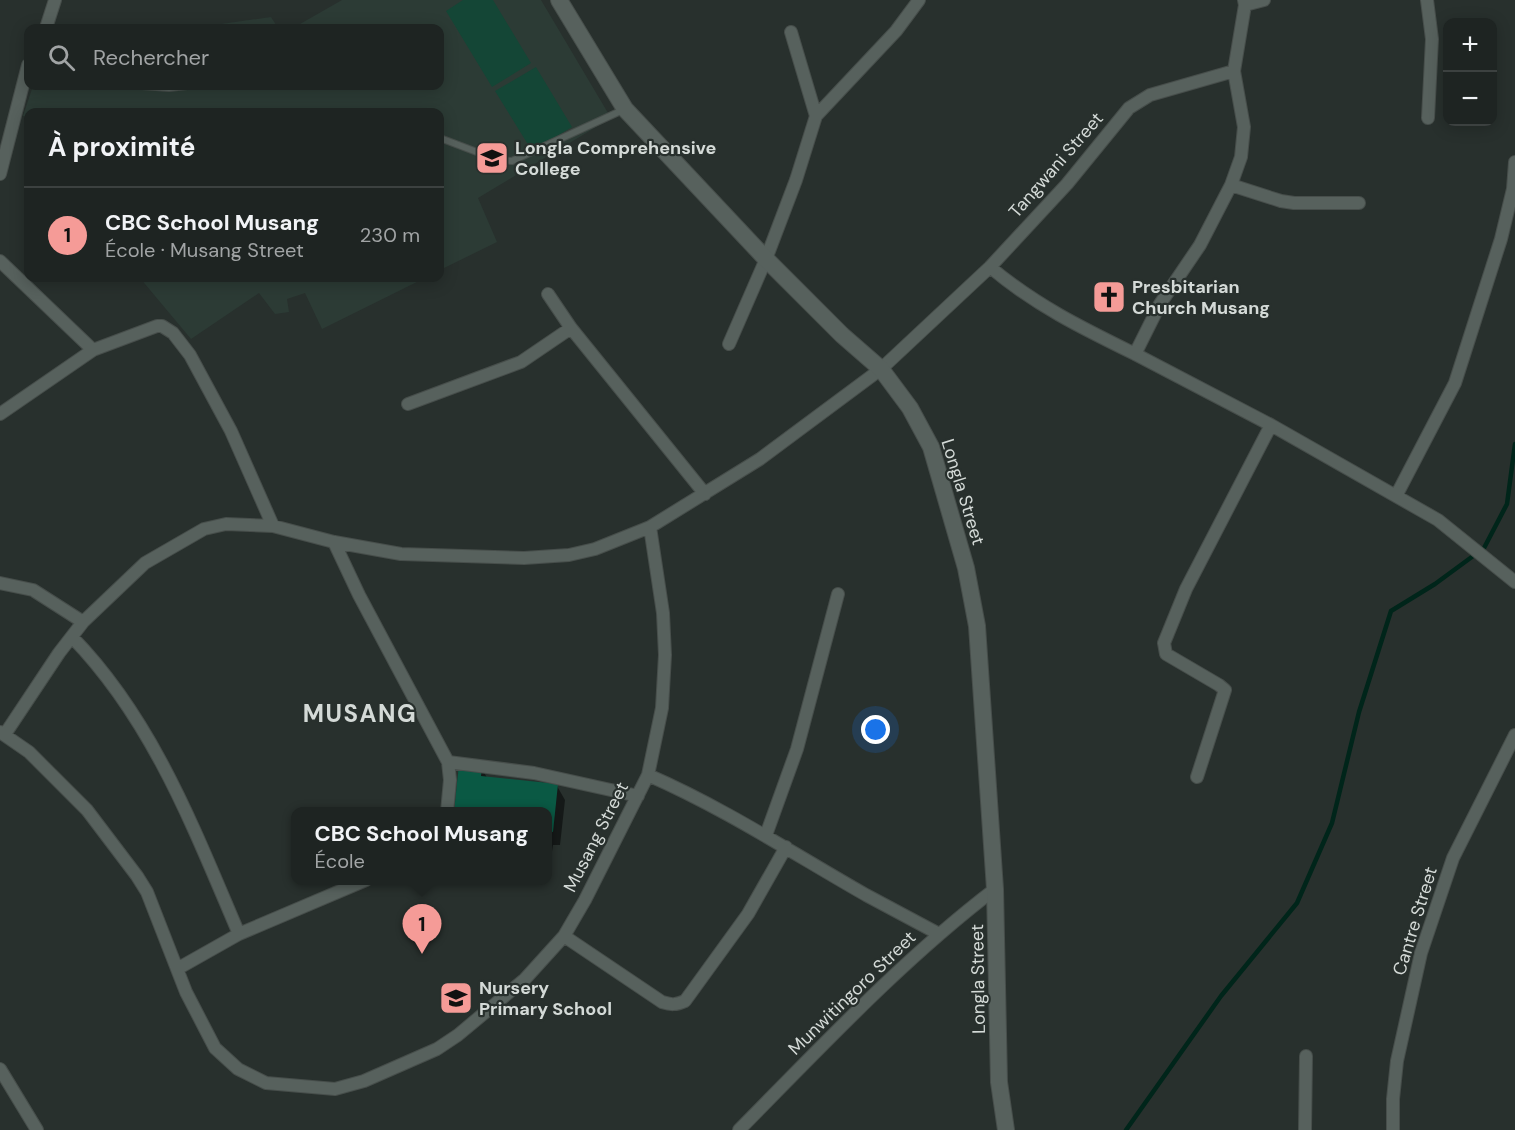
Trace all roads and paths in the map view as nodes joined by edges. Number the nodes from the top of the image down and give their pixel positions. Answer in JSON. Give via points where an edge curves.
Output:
{"nodes":[{"id":1,"x":55,"y":0,"type":"edge"},
{"id":2,"x":559,"y":0,"type":"edge"},
{"id":3,"x":920,"y":0,"type":"edge"},
{"id":4,"x":1264,"y":0,"type":"edge"},
{"id":5,"x":1427,"y":0,"type":"edge"},
{"id":6,"x":1245,"y":2,"type":"edge"},
{"id":7,"x":47,"y":24,"type":"edge"},
{"id":8,"x":790,"y":32,"type":"dead end"},
{"id":9,"x":1234,"y":71,"type":"junction"},
{"id":10,"x":24,"y":84,"type":"edge"},
{"id":11,"x":625,"y":109,"type":"junction"},
{"id":12,"x":816,"y":116,"type":"junction"},
{"id":13,"x":1428,"y":118,"type":"dead end"},
{"id":14,"x":444,"y":140,"type":"edge"},
{"id":15,"x":1515,"y":162,"type":"edge"},
{"id":16,"x":0,"y":174,"type":"edge"},
{"id":17,"x":1231,"y":184,"type":"junction"},
{"id":18,"x":1359,"y":203,"type":"dead end"},
{"id":19,"x":766,"y":259,"type":"junction"},
{"id":20,"x":0,"y":261,"type":"edge"},
{"id":21,"x":990,"y":267,"type":"junction"},
{"id":22,"x":548,"y":294,"type":"dead end"},
{"id":23,"x":572,"y":328,"type":"junction"},
{"id":24,"x":729,"y":344,"type":"dead end"},
{"id":25,"x":93,"y":350,"type":"junction"},
{"id":26,"x":1135,"y":354,"type":"junction"},
{"id":27,"x":881,"y":369,"type":"junction"},
{"id":28,"x":408,"y":404,"type":"dead end"},
{"id":29,"x":0,"y":414,"type":"edge"},
{"id":30,"x":1271,"y":425,"type":"junction"},
{"id":31,"x":705,"y":495,"type":"junction"},
{"id":32,"x":1396,"y":496,"type":"junction"},
{"id":33,"x":273,"y":526,"type":"junction"},
{"id":34,"x":650,"y":527,"type":"junction"},
{"id":35,"x":334,"y":542,"type":"junction"},
{"id":36,"x":1515,"y":582,"type":"edge"},
{"id":37,"x":0,"y":583,"type":"edge"},
{"id":38,"x":838,"y":594,"type":"dead end"},
{"id":39,"x":83,"y":622,"type":"junction"},
{"id":40,"x":72,"y":637,"type":"junction"},
{"id":41,"x":3,"y":733,"type":"edge"},
{"id":42,"x":1515,"y":735,"type":"edge"},
{"id":43,"x":448,"y":762,"type":"junction"},
{"id":44,"x":648,"y":775,"type":"junction"},
{"id":45,"x":1197,"y":777,"type":"dead end"},
{"id":46,"x":638,"y":795,"type":"junction"},
{"id":47,"x":447,"y":807,"type":"edge"},
{"id":48,"x":766,"y":835,"type":"junction"},
{"id":49,"x":786,"y":847,"type":"junction"},
{"id":50,"x":354,"y":885,"type":"edge"},
{"id":51,"x":995,"y":889,"type":"junction"},
{"id":52,"x":239,"y":934,"type":"junction"},
{"id":53,"x":939,"y":934,"type":"junction"},
{"id":54,"x":564,"y":936,"type":"junction"},
{"id":55,"x":177,"y":969,"type":"junction"},
{"id":56,"x":1306,"y":1056,"type":"dead end"},
{"id":57,"x":0,"y":1069,"type":"edge"},
{"id":58,"x":37,"y":1130,"type":"edge"},
{"id":59,"x":739,"y":1130,"type":"edge"},
{"id":60,"x":1006,"y":1130,"type":"edge"},
{"id":61,"x":1305,"y":1130,"type":"edge"},
{"id":62,"x":1393,"y":1130,"type":"edge"}],
"edges":[{"from":1,"to":7,"type":"street"},
{"from":2,"to":11,"type":"main road","name":"Longla Street"},
{"from":3,"to":12,"type":"street"},
{"from":4,"to":6,"type":"street"},
{"from":5,"to":13,"type":"street","via":[[1432,39]]},
{"from":6,"to":9,"type":"street"},
{"from":8,"to":12,"type":"street"},
{"from":9,"to":17,"type":"street","via":[[1244,127],[1241,157]]},
{"from":9,"to":21,"type":"street","name":"Tangwani Street","via":[[1150,95],[1129,108],[1067,184]]},
{"from":10,"to":16,"type":"street"},
{"from":11,"to":14,"type":"lane","via":[[512,160],[498,160]]},
{"from":11,"to":19,"type":"main road","name":"Longla Street"},
{"from":12,"to":19,"type":"street"},
{"from":15,"to":32,"type":"street","via":[[1501,239],[1455,383]]},
{"from":17,"to":18,"type":"street","via":[[1294,203]]},
{"from":17,"to":26,"type":"street","via":[[1200,245],[1160,304]]},
{"from":19,"to":24,"type":"street"},
{"from":19,"to":27,"type":"main road","name":"Longla Street"},
{"from":20,"to":25,"type":"street"},
{"from":21,"to":26,"type":"street","via":[[1059,316]]},
{"from":21,"to":27,"type":"street","name":"Tangwani Street"},
{"from":22,"to":23,"type":"street"},
{"from":23,"to":28,"type":"street","via":[[521,362]]},
{"from":23,"to":31,"type":"street"},
{"from":25,"to":29,"type":"street"},
{"from":25,"to":33,"type":"street","via":[[157,326],[173,333],[190,355],[231,431]]},
{"from":26,"to":30,"type":"street"},
{"from":27,"to":31,"type":"street","name":"Tangwani Street"},
{"from":27,"to":51,"type":"main road","name":"Longla Street","via":[[910,408],[931,447],[966,568],[977,626]]},
{"from":30,"to":32,"type":"street"},
{"from":30,"to":45,"type":"street","via":[[1186,589],[1164,643],[1166,654],[1225,690]]},
{"from":31,"to":34,"type":"street","name":"Tangwani Street"},
{"from":32,"to":36,"type":"street","via":[[1438,520]]},
{"from":33,"to":35,"type":"street","name":"Tangwani Street"},
{"from":33,"to":39,"type":"street","name":"Tangwani Street","via":[[226,524],[204,529],[145,563]]},
{"from":34,"to":35,"type":"street","name":"Tangwani Street","via":[[595,549],[524,558],[401,554]]},
{"from":34,"to":44,"type":"street","name":"Musang Street","via":[[665,655],[662,708]]},
{"from":35,"to":43,"type":"street"},
{"from":37,"to":39,"type":"street","via":[[33,590]]},
{"from":38,"to":48,"type":"street","via":[[796,749]]},
{"from":39,"to":40,"type":"street","name":"Tangwani Street"},
{"from":40,"to":41,"type":"street","name":"Tangwani Street"},
{"from":40,"to":52,"type":"street","via":[[96,662],[159,756]]},
{"from":41,"to":55,"type":"street","name":"Musang Street","via":[[29,752],[87,810],[137,876]]},
{"from":42,"to":62,"type":"street","name":"Cantre Street","via":[[1453,858],[1421,953],[1397,1061]]},
{"from":43,"to":46,"type":"street","via":[[534,773]]},
{"from":43,"to":47,"type":"street"},
{"from":44,"to":46,"type":"street","name":"Musang Street"},
{"from":44,"to":48,"type":"street"},
{"from":46,"to":54,"type":"street","name":"Musang Street"},
{"from":48,"to":49,"type":"street"},
{"from":49,"to":53,"type":"street"},
{"from":49,"to":54,"type":"street","via":[[748,914],[679,1004],[662,1002]]},
{"from":50,"to":52,"type":"street"},
{"from":51,"to":53,"type":"street","name":"Munwitingoro Street"},
{"from":51,"to":60,"type":"main road","name":"Longla Street","via":[[999,1082]]},
{"from":52,"to":55,"type":"street"},
{"from":53,"to":59,"type":"street","name":"Munwitingoro Street"},
{"from":54,"to":55,"type":"street","name":"Musang Street","via":[[525,979],[458,1035],[437,1049],[364,1082],[336,1089],[266,1083],[238,1069],[215,1048]]},
{"from":56,"to":61,"type":"street"},
{"from":57,"to":58,"type":"street"}]}
